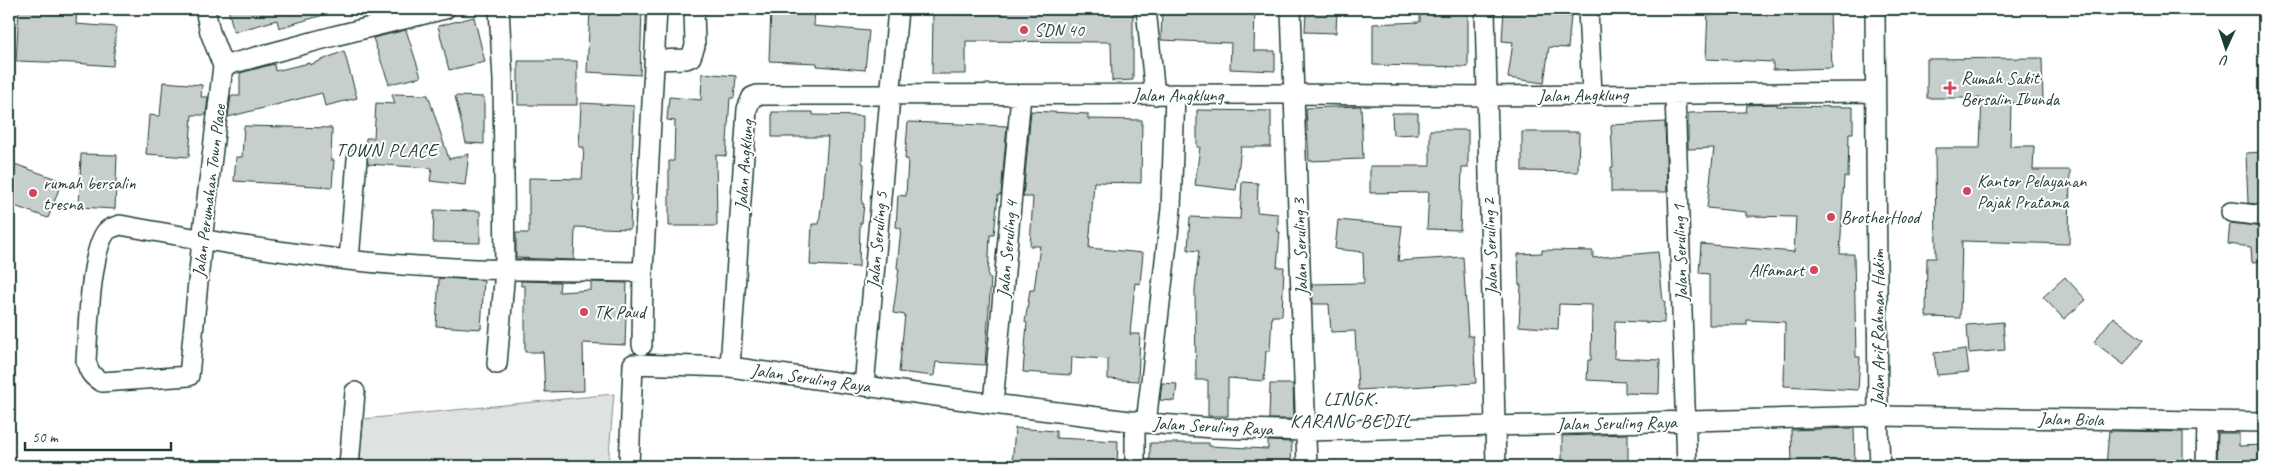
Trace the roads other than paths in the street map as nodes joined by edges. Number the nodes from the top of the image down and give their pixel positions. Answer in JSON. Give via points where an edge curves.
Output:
{"nodes":[{"id":1,"x":205,"y":9,"type":"edge"},
{"id":2,"x":445,"y":9,"type":"edge"},
{"id":3,"x":499,"y":9,"type":"edge"},
{"id":4,"x":657,"y":9,"type":"edge"},
{"id":5,"x":694,"y":9,"type":"edge"},
{"id":6,"x":898,"y":9,"type":"edge"},
{"id":7,"x":1146,"y":9,"type":"edge"},
{"id":8,"x":1291,"y":9,"type":"edge"},
{"id":9,"x":1485,"y":9,"type":"edge"},
{"id":10,"x":1588,"y":9,"type":"edge"},
{"id":11,"x":1875,"y":9,"type":"edge"},
{"id":12,"x":655,"y":60,"type":"junction"},
{"id":13,"x":223,"y":66,"type":"junction"},
{"id":14,"x":1875,"y":92,"type":"junction"},
{"id":15,"x":890,"y":94,"type":"junction"},
{"id":16,"x":1294,"y":94,"type":"junction"},
{"id":17,"x":1592,"y":94,"type":"junction"},
{"id":18,"x":1675,"y":94,"type":"junction"},
{"id":19,"x":1020,"y":95,"type":"junction"},
{"id":20,"x":1155,"y":95,"type":"junction"},
{"id":21,"x":1175,"y":95,"type":"junction"},
{"id":22,"x":1486,"y":96,"type":"junction"},
{"id":23,"x":357,"y":159,"type":"dead end"},
{"id":24,"x":2231,"y":212,"type":"dead end"},
{"id":25,"x":2264,"y":216,"type":"edge"},
{"id":26,"x":202,"y":240,"type":"junction"},
{"id":27,"x":349,"y":260,"type":"junction"},
{"id":28,"x":505,"y":270,"type":"junction"},
{"id":29,"x":642,"y":272,"type":"junction"},
{"id":30,"x":642,"y":345,"type":"dead end"},
{"id":31,"x":497,"y":364,"type":"dead end"},
{"id":32,"x":730,"y":367,"type":"junction"},
{"id":33,"x":864,"y":386,"type":"junction"},
{"id":34,"x":355,"y":392,"type":"dead end"},
{"id":35,"x":993,"y":404,"type":"junction"},
{"id":36,"x":1686,"y":416,"type":"junction"},
{"id":37,"x":1878,"y":416,"type":"junction"},
{"id":38,"x":2207,"y":421,"type":"junction"},
{"id":39,"x":1140,"y":422,"type":"junction"},
{"id":40,"x":2264,"y":422,"type":"edge"},
{"id":41,"x":1495,"y":426,"type":"junction"},
{"id":42,"x":1307,"y":431,"type":"junction"},
{"id":43,"x":349,"y":466,"type":"edge"},
{"id":44,"x":629,"y":466,"type":"edge"},
{"id":45,"x":1135,"y":466,"type":"edge"},
{"id":46,"x":1307,"y":466,"type":"edge"},
{"id":47,"x":1496,"y":466,"type":"edge"},
{"id":48,"x":1687,"y":466,"type":"edge"},
{"id":49,"x":1880,"y":466,"type":"edge"},
{"id":50,"x":2206,"y":466,"type":"edge"}],
"edges":[{"from":1,"to":13,"type":"street","name":"Jalan Perumahan Town Place"},
{"from":2,"to":13,"type":"street"},
{"from":3,"to":28,"type":"street"},
{"from":4,"to":12,"type":"street"},
{"from":5,"to":12,"type":"street","via":[[695,46],[691,57]]},
{"from":6,"to":15,"type":"street","name":"Jalan Seruling 5"},
{"from":7,"to":20,"type":"street"},
{"from":8,"to":16,"type":"street","name":"Jalan Seruling 3"},
{"from":9,"to":22,"type":"street","name":"Jalan Seruling 2"},
{"from":10,"to":17,"type":"street"},
{"from":11,"to":14,"type":"street","name":"Jalan Arif Rahman Hakim"},
{"from":12,"to":29,"type":"street"},
{"from":13,"to":26,"type":"street","name":"Jalan Perumahan Town Place"},
{"from":14,"to":18,"type":"street","name":"Jalan Angklung"},
{"from":14,"to":37,"type":"street","name":"Jalan Arif Rahman Hakim"},
{"from":15,"to":19,"type":"street","name":"Jalan Angklung"},
{"from":15,"to":32,"type":"street","name":"Jalan Angklung","via":[[762,94],[749,102]]},
{"from":15,"to":33,"type":"street","name":"Jalan Seruling 5"},
{"from":16,"to":21,"type":"street","name":"Jalan Angklung"},
{"from":16,"to":22,"type":"street","name":"Jalan Angklung"},
{"from":16,"to":42,"type":"street","name":"Jalan Seruling 3"},
{"from":17,"to":18,"type":"street","name":"Jalan Angklung"},
{"from":17,"to":22,"type":"street","name":"Jalan Angklung"},
{"from":18,"to":36,"type":"street","name":"Jalan Seruling 1"},
{"from":19,"to":20,"type":"street","name":"Jalan Angklung"},
{"from":19,"to":35,"type":"street","name":"Jalan Seruling 4"},
{"from":20,"to":21,"type":"street","name":"Jalan Angklung"},
{"from":21,"to":39,"type":"street","via":[[1171,210]]},
{"from":22,"to":41,"type":"street","name":"Jalan Seruling 2"},
{"from":23,"to":27,"type":"street"},
{"from":24,"to":25,"type":"street"},
{"from":26,"to":26,"type":"street","name":"Jalan Perumahan Town Place","via":[[189,376],[102,382],[94,378],[86,361],[92,286],[102,239],[109,228],[120,225]]},
{"from":26,"to":27,"type":"street"},
{"from":27,"to":28,"type":"street"},
{"from":28,"to":29,"type":"street"},
{"from":28,"to":31,"type":"street"},
{"from":29,"to":30,"type":"street"},
{"from":32,"to":33,"type":"street","name":"Jalan Seruling Raya"},
{"from":32,"to":44,"type":"street","name":"Jalan Seruling Raya","via":[[634,364]]},
{"from":33,"to":35,"type":"street","name":"Jalan Seruling Raya"},
{"from":34,"to":43,"type":"street"},
{"from":35,"to":39,"type":"street","name":"Jalan Seruling Raya"},
{"from":36,"to":37,"type":"street","name":"Jalan Seruling Raya"},
{"from":36,"to":41,"type":"street","name":"Jalan Seruling Raya"},
{"from":36,"to":48,"type":"street","name":"Jalan Seruling 1"},
{"from":37,"to":38,"type":"street","name":"Jalan Biola"},
{"from":37,"to":49,"type":"street","name":"Jalan Arif Rahman Hakim"},
{"from":38,"to":40,"type":"street","name":"Jalan Biola"},
{"from":38,"to":50,"type":"street"},
{"from":39,"to":42,"type":"street","name":"Jalan Seruling Raya"},
{"from":39,"to":45,"type":"street"},
{"from":41,"to":42,"type":"street","name":"Jalan Seruling Raya"},
{"from":41,"to":47,"type":"street","name":"Jalan Seruling 2"},
{"from":42,"to":46,"type":"street","name":"Jalan Seruling 3"}]}
